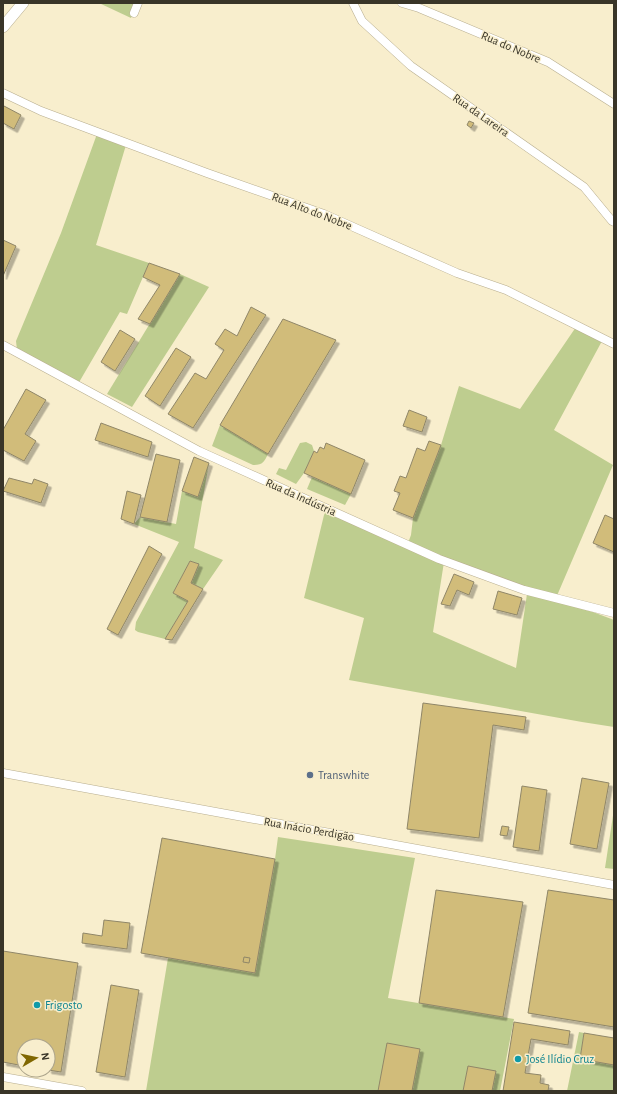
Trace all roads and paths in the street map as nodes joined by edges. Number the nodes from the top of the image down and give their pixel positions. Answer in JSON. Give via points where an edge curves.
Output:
{"nodes":[{"id":1,"x":23,"y":3,"type":"edge"},
{"id":2,"x":138,"y":3,"type":"edge"},
{"id":3,"x":353,"y":3,"type":"edge"},
{"id":4,"x":402,"y":3,"type":"edge"},
{"id":5,"x":134,"y":13,"type":"dead end"},
{"id":6,"x":3,"y":27,"type":"edge"},
{"id":7,"x":3,"y":93,"type":"edge"},
{"id":8,"x":614,"y":104,"type":"edge"},
{"id":9,"x":614,"y":222,"type":"edge"},
{"id":10,"x":614,"y":344,"type":"edge"},
{"id":11,"x":3,"y":345,"type":"edge"},
{"id":12,"x":614,"y":613,"type":"edge"},
{"id":13,"x":3,"y":773,"type":"edge"},
{"id":14,"x":614,"y":885,"type":"edge"},
{"id":15,"x":3,"y":1077,"type":"edge"},
{"id":16,"x":82,"y":1091,"type":"edge"}],
"edges":[{"from":1,"to":6,"type":"main road"},
{"from":2,"to":5,"type":"street"},
{"from":3,"to":9,"type":"street","name":"Rua da Lareira","via":[[362,21],[411,66],[584,187]]},
{"from":4,"to":8,"type":"street","name":"Rua do Nobre","via":[[548,62]]},
{"from":7,"to":10,"type":"street","name":"Rua Alto do Nobre","via":[[41,111],[324,214],[457,273],[506,290]]},
{"from":11,"to":12,"type":"street","name":"Rua da Indústria","via":[[199,451],[438,558],[524,590]]},
{"from":13,"to":14,"type":"street","name":"Rua Inácio Perdigão"},
{"from":15,"to":16,"type":"street"}]}
